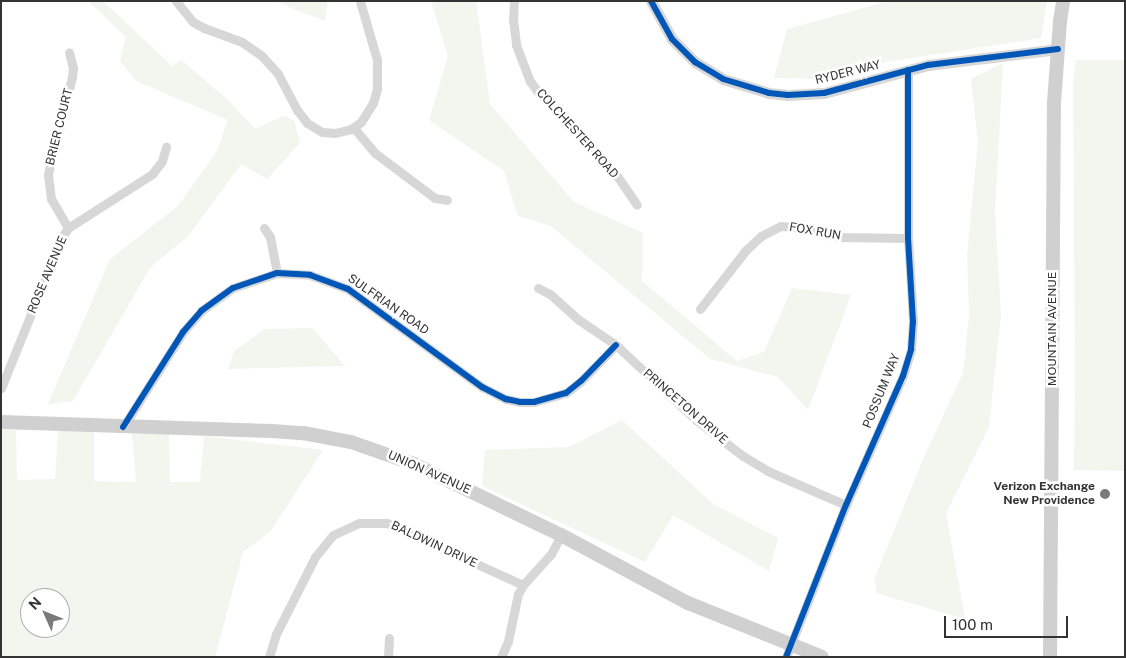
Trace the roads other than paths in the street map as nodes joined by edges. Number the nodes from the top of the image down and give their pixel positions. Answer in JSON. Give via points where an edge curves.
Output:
{"nodes":[{"id":1,"x":176,"y":1,"type":"edge"},
{"id":2,"x":360,"y":1,"type":"edge"},
{"id":3,"x":514,"y":1,"type":"edge"},
{"id":4,"x":651,"y":1,"type":"edge"},
{"id":5,"x":1063,"y":1,"type":"edge"},
{"id":6,"x":1058,"y":49,"type":"junction"},
{"id":7,"x":69,"y":52,"type":"dead end"},
{"id":8,"x":908,"y":70,"type":"junction"},
{"id":9,"x":354,"y":128,"type":"junction"},
{"id":10,"x":166,"y":147,"type":"dead end"},
{"id":11,"x":448,"y":200,"type":"dead end"},
{"id":12,"x":637,"y":206,"type":"dead end"},
{"id":13,"x":68,"y":228,"type":"junction"},
{"id":14,"x":264,"y":228,"type":"dead end"},
{"id":15,"x":908,"y":238,"type":"junction"},
{"id":16,"x":277,"y":273,"type":"junction"},
{"id":17,"x":538,"y":288,"type":"dead end"},
{"id":18,"x":700,"y":309,"type":"dead end"},
{"id":19,"x":616,"y":345,"type":"junction"},
{"id":20,"x":1,"y":388,"type":"edge"},
{"id":21,"x":1,"y":422,"type":"edge"},
{"id":22,"x":123,"y":427,"type":"junction"},
{"id":23,"x":846,"y":505,"type":"junction"},
{"id":24,"x":561,"y":535,"type":"junction"},
{"id":25,"x":523,"y":585,"type":"junction"},
{"id":26,"x":389,"y":638,"type":"dead end"},
{"id":27,"x":788,"y":651,"type":"edge"},
{"id":28,"x":269,"y":657,"type":"edge"},
{"id":29,"x":388,"y":657,"type":"edge"},
{"id":30,"x":501,"y":657,"type":"edge"},
{"id":31,"x":822,"y":657,"type":"edge"},
{"id":32,"x":1050,"y":657,"type":"edge"}],
"edges":[{"from":1,"to":9,"type":"street","via":[[193,22],[242,42],[262,56],[278,74],[307,124],[331,133]]},
{"from":2,"to":9,"type":"street","via":[[379,74],[373,103]]},
{"from":3,"to":12,"type":"street","name":"COLCHESTER ROAD","via":[[516,45],[530,81],[613,170]]},
{"from":4,"to":8,"type":"street","name":"RYDER WAY","via":[[672,39],[695,62],[723,79],[755,89],[788,95],[824,93]]},
{"from":5,"to":6,"type":"main road","name":"MOUNTAIN AVENUE"},
{"from":6,"to":8,"type":"street","name":"RYDER WAY","via":[[955,60]]},
{"from":6,"to":32,"type":"main road","name":"MOUNTAIN AVENUE","via":[[1054,103]]},
{"from":7,"to":13,"type":"street","name":"BRIER COURT","via":[[72,77],[48,174],[51,199]]},
{"from":8,"to":15,"type":"street","name":"POSSUM WAY"},
{"from":9,"to":11,"type":"street","via":[[375,153],[435,198]]},
{"from":10,"to":13,"type":"street","name":"ROSE AVENUE","via":[[162,161],[152,174]]},
{"from":13,"to":20,"type":"street","name":"ROSE AVENUE"},
{"from":14,"to":16,"type":"street","via":[[270,237]]},
{"from":15,"to":18,"type":"street","name":"FOX RUN","via":[[853,238],[781,226],[761,236],[746,250]]},
{"from":15,"to":23,"type":"street","name":"POSSUM WAY","via":[[913,322],[911,349],[903,376]]},
{"from":16,"to":19,"type":"street","name":"SULFRIAN ROAD","via":[[310,275],[348,289],[482,387],[520,402],[534,402],[566,393]]},
{"from":16,"to":22,"type":"street","name":"SULFRIAN ROAD","via":[[233,288],[201,311],[183,332]]},
{"from":17,"to":19,"type":"street","name":"PRINCETON DRIVE"},
{"from":19,"to":23,"type":"street","name":"PRINCETON DRIVE","via":[[696,420],[743,456],[770,472]]},
{"from":21,"to":22,"type":"main road","name":"UNION AVENUE"},
{"from":22,"to":24,"type":"main road","name":"UNION AVENUE","via":[[303,433],[351,442],[414,464]]},
{"from":23,"to":27,"type":"street","name":"POSSUM WAY"},
{"from":24,"to":25,"type":"street","via":[[542,565]]},
{"from":24,"to":27,"type":"main road","name":"UNION AVENUE","via":[[688,603]]},
{"from":25,"to":28,"type":"street","name":"BALDWIN DRIVE","via":[[387,522],[359,523],[333,536],[314,556],[276,634]]},
{"from":25,"to":30,"type":"street"},
{"from":26,"to":29,"type":"street"},
{"from":27,"to":31,"type":"main road","name":"UNION AVENUE"}]}
